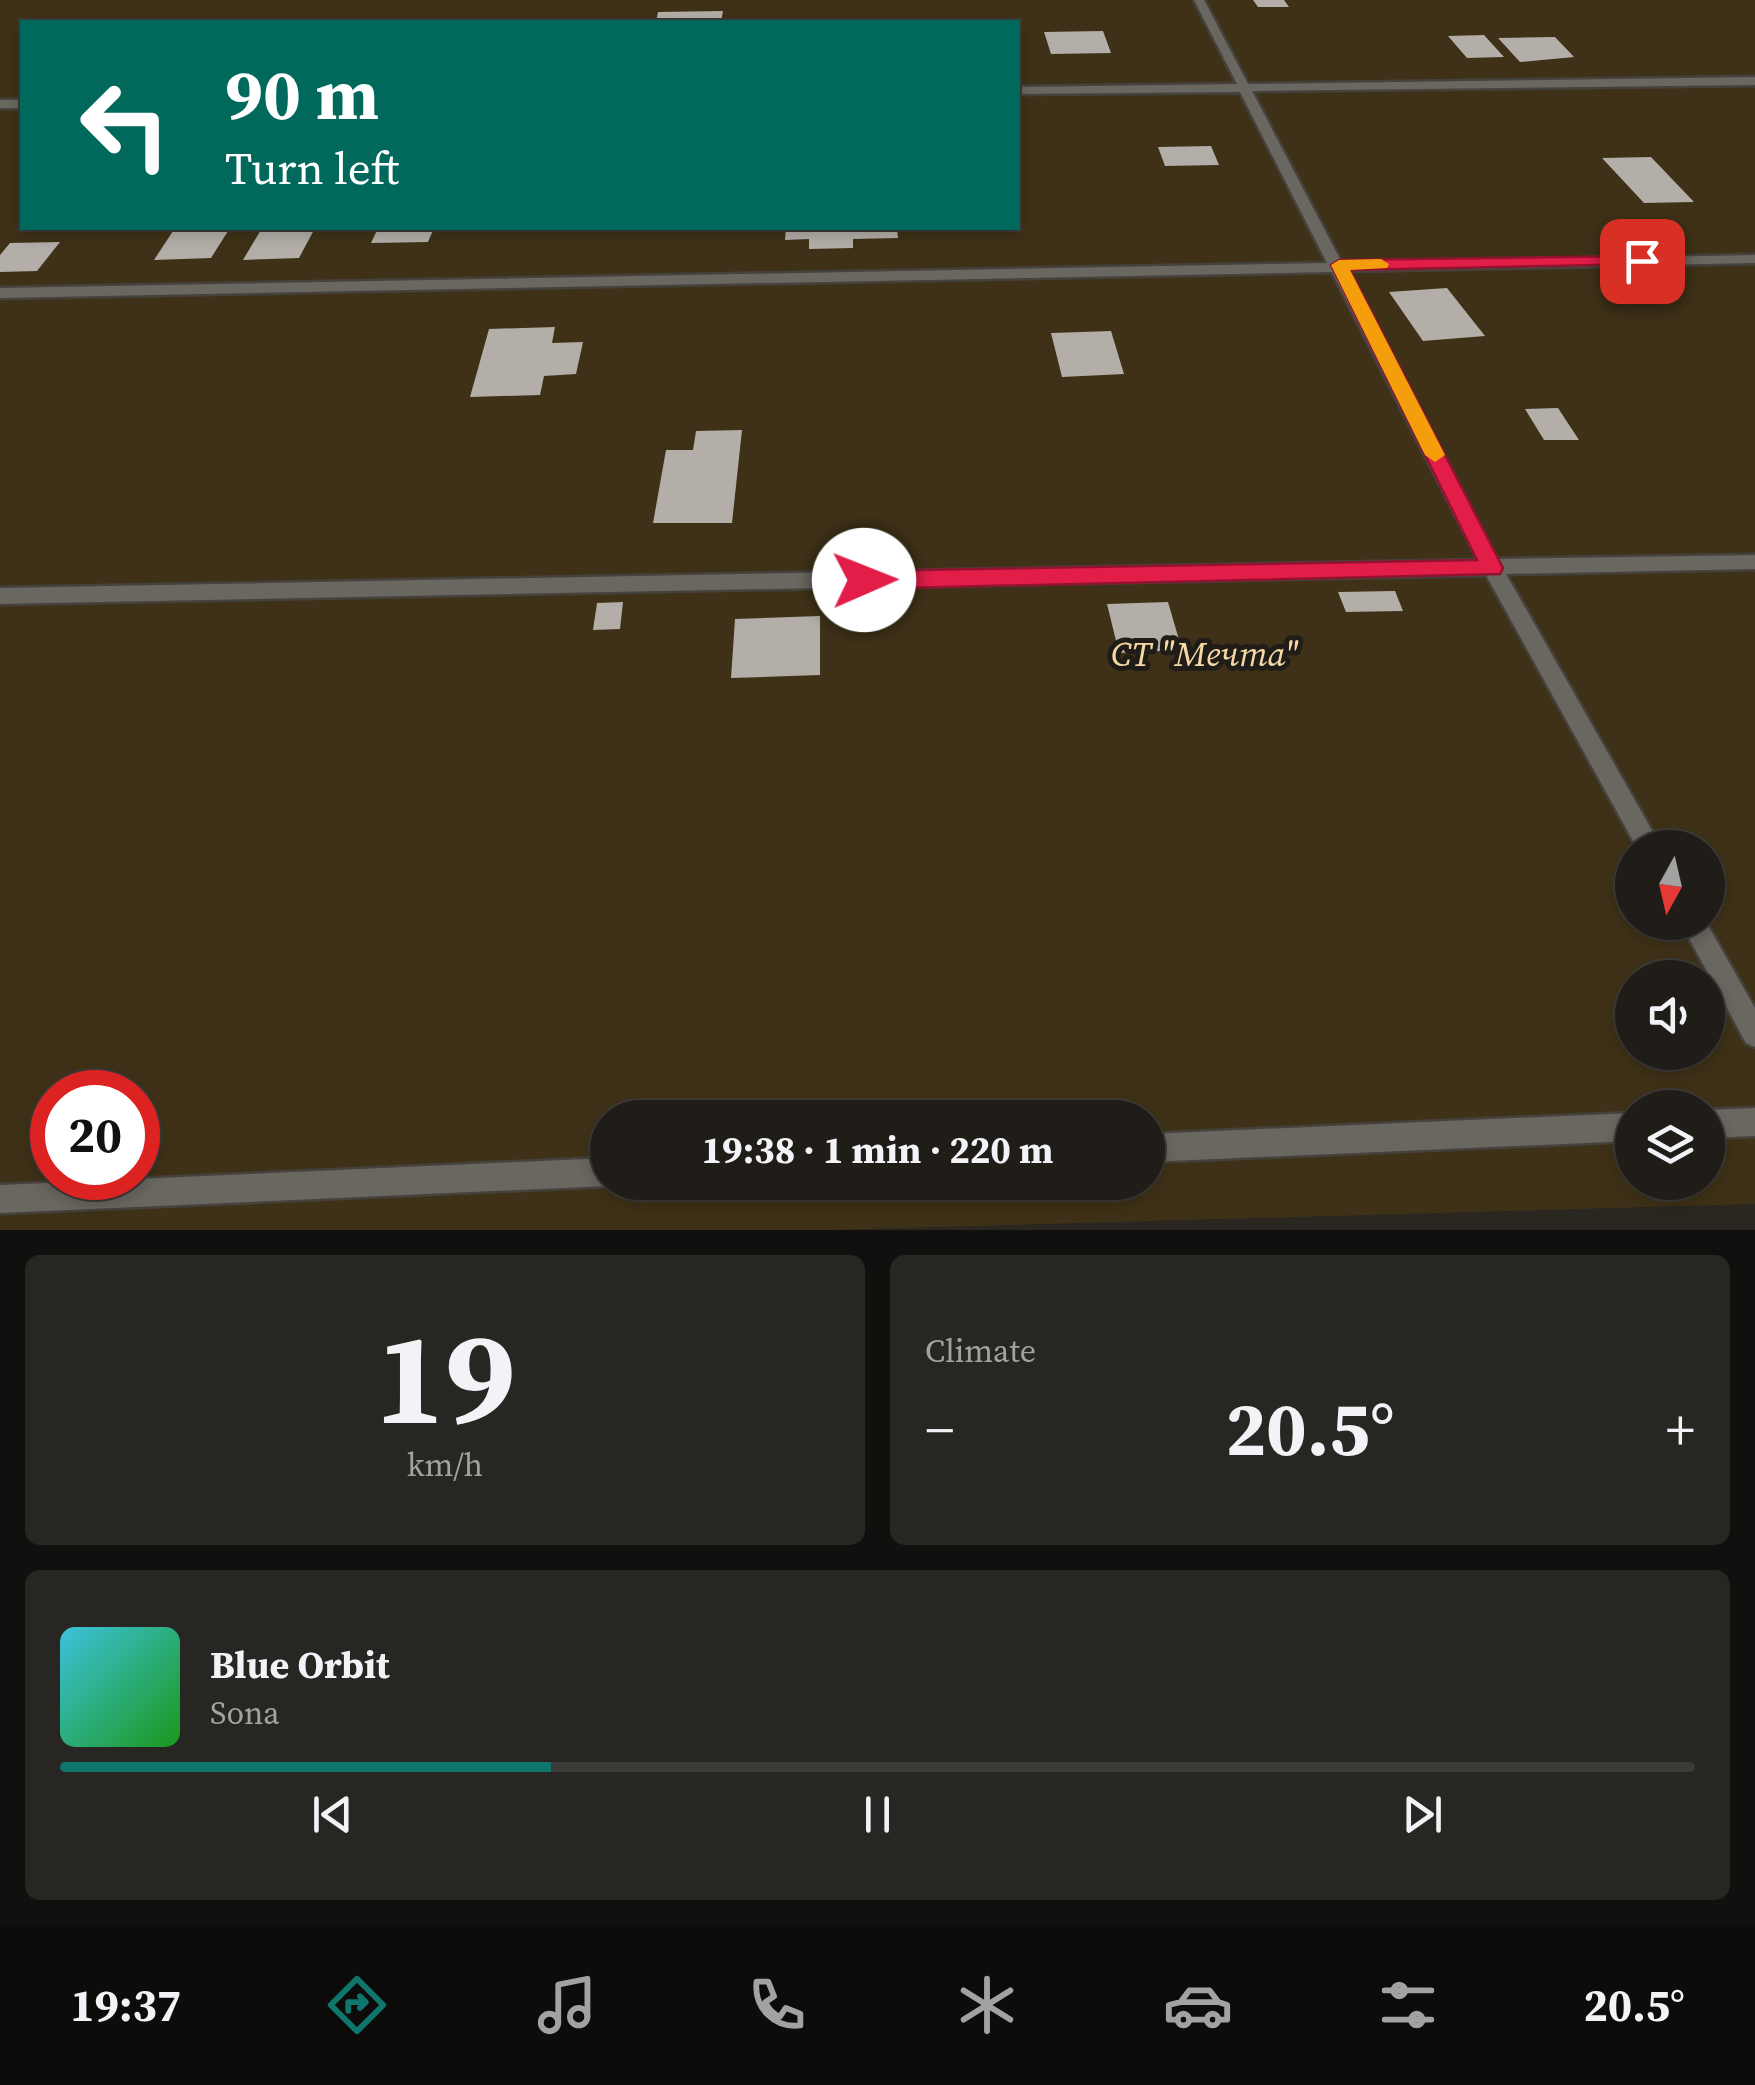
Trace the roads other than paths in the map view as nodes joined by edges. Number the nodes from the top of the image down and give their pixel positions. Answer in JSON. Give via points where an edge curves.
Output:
{"nodes":[{"id":1,"x":1199,"y":0,"type":"edge"},
{"id":2,"x":1755,"y":81,"type":"edge"},
{"id":3,"x":1246,"y":88,"type":"junction"},
{"id":4,"x":1020,"y":91,"type":"edge"},
{"id":5,"x":1755,"y":259,"type":"edge"},
{"id":6,"x":1339,"y":265,"type":"junction"},
{"id":7,"x":0,"y":293,"type":"edge"},
{"id":8,"x":1755,"y":562,"type":"edge"},
{"id":9,"x":1492,"y":568,"type":"junction"},
{"id":10,"x":0,"y":596,"type":"edge"},
{"id":11,"x":1640,"y":830,"type":"edge"},
{"id":12,"x":1702,"y":940,"type":"edge"},
{"id":13,"x":1755,"y":1034,"type":"edge"},
{"id":14,"x":1755,"y":1122,"type":"edge"},
{"id":15,"x":1725,"y":1123,"type":"edge"},
{"id":16,"x":1615,"y":1128,"type":"edge"},
{"id":17,"x":1165,"y":1147,"type":"edge"},
{"id":18,"x":590,"y":1173,"type":"edge"},
{"id":19,"x":0,"y":1199,"type":"edge"}],
"edges":[{"from":1,"to":3,"type":"lane"},
{"from":2,"to":3,"type":"lane"},
{"from":3,"to":4,"type":"lane"},
{"from":3,"to":6,"type":"lane"},
{"from":5,"to":6,"type":"lane"},
{"from":6,"to":7,"type":"lane"},
{"from":6,"to":9,"type":"lane"},
{"from":8,"to":9,"type":"lane"},
{"from":9,"to":10,"type":"lane"},
{"from":9,"to":11,"type":"lane"},
{"from":12,"to":13,"type":"lane"},
{"from":14,"to":15,"type":"lane"},
{"from":16,"to":17,"type":"lane"},
{"from":18,"to":19,"type":"lane"}]}
